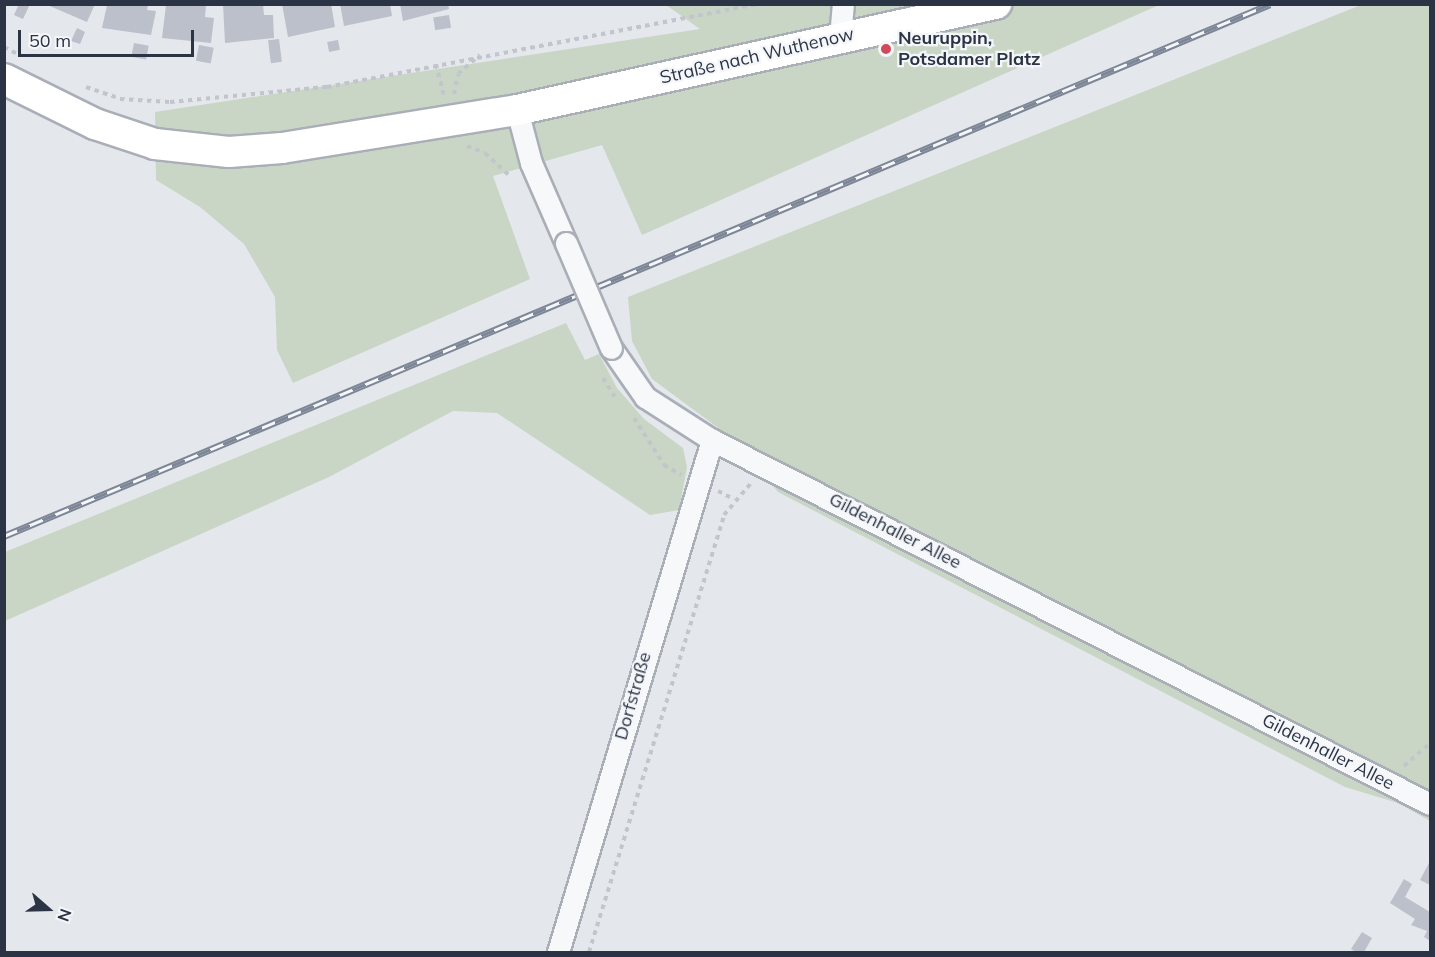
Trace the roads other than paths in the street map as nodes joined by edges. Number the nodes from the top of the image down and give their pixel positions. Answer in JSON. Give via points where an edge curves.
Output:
{"nodes":[{"id":1,"x":843,"y":4,"type":"edge"},
{"id":2,"x":996,"y":4,"type":"edge"},
{"id":3,"x":840,"y":37,"type":"junction"},
{"id":4,"x":4,"y":79,"type":"edge"},
{"id":5,"x":517,"y":110,"type":"junction"},
{"id":6,"x":711,"y":440,"type":"junction"},
{"id":7,"x":1431,"y":804,"type":"edge"},
{"id":8,"x":558,"y":952,"type":"edge"}],
"edges":[{"from":1,"to":3,"type":"street"},
{"from":2,"to":3,"type":"main road","name":"Straße nach Wuthenow"},
{"from":3,"to":5,"type":"main road","name":"Straße nach Wuthenow"},
{"from":4,"to":5,"type":"main road","name":"Straße nach Wuthenow","via":[[95,123],[155,144],[190,149],[282,148],[449,115]]},
{"from":5,"to":6,"type":"street","name":"Gildenhaller Allee","bridge":true,"via":[[531,163],[610,348],[645,397]]},
{"from":6,"to":7,"type":"street","name":"Gildenhaller Allee"},
{"from":6,"to":8,"type":"street","name":"Dorfstraße"}]}
